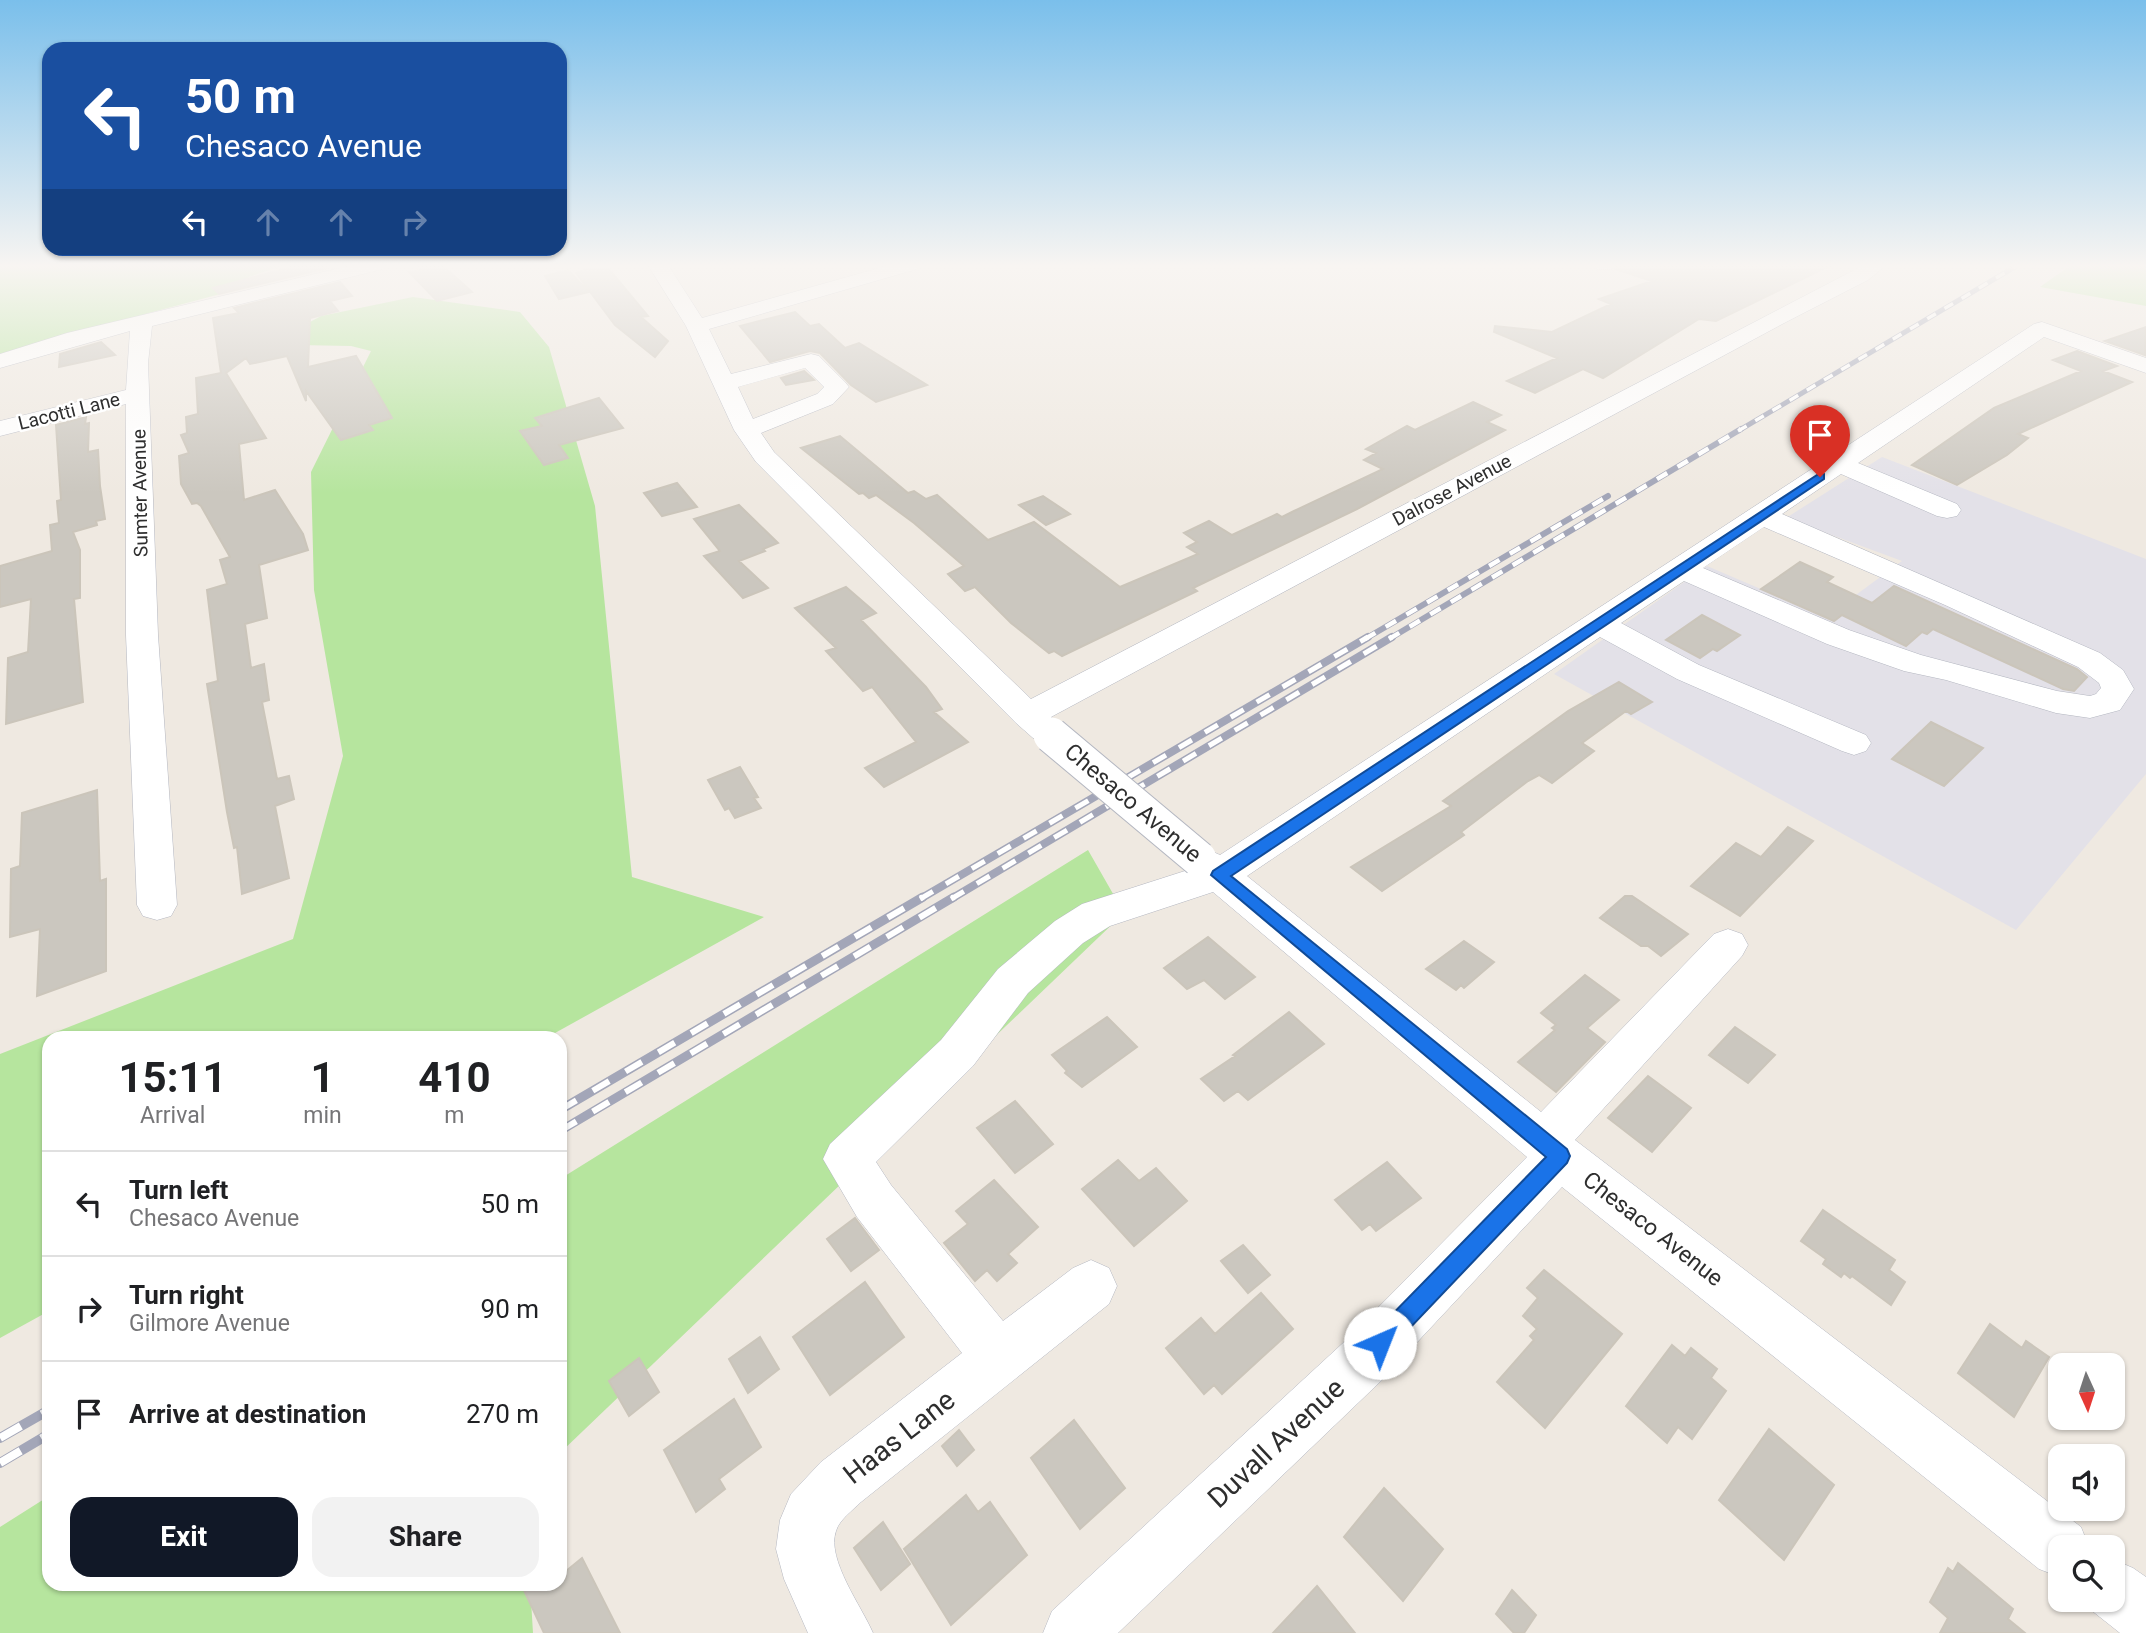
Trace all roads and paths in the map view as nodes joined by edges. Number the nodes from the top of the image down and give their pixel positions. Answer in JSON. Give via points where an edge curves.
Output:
{"nodes":[{"id":1,"x":63,"y":341,"type":"edge"},
{"id":2,"x":140,"y":341,"type":"edge"},
{"id":3,"x":704,"y":341,"type":"edge"},
{"id":4,"x":1734,"y":341,"type":"edge"},
{"id":5,"x":2024,"y":341,"type":"edge"},
{"id":6,"x":2076,"y":341,"type":"edge"},
{"id":7,"x":0,"y":361,"type":"edge"},
{"id":8,"x":2146,"y":366,"type":"edge"},
{"id":9,"x":724,"y":384,"type":"junction"},
{"id":10,"x":137,"y":394,"type":"junction"},
{"id":11,"x":0,"y":429,"type":"edge"},
{"id":12,"x":746,"y":430,"type":"junction"},
{"id":13,"x":1839,"y":464,"type":"junction"},
{"id":14,"x":1947,"y":510,"type":"dead end"},
{"id":15,"x":1762,"y":516,"type":"junction"},
{"id":16,"x":1682,"y":569,"type":"junction"},
{"id":17,"x":1598,"y":624,"type":"junction"},
{"id":18,"x":1039,"y":725,"type":"junction"},
{"id":19,"x":1854,"y":743,"type":"dead end"},
{"id":20,"x":1209,"y":867,"type":"junction"},
{"id":21,"x":157,"y":905,"type":"dead end"},
{"id":22,"x":1728,"y":945,"type":"dead end"},
{"id":23,"x":1552,"y":1149,"type":"junction"},
{"id":24,"x":1091,"y":1286,"type":"dead end"},
{"id":25,"x":999,"y":1358,"type":"junction"},
{"id":26,"x":2048,"y":1539,"type":"edge"},
{"id":27,"x":2125,"y":1599,"type":"edge"},
{"id":28,"x":2146,"y":1615,"type":"edge"},
{"id":29,"x":842,"y":1633,"type":"edge"},
{"id":30,"x":1074,"y":1633,"type":"edge"}],
"edges":[{"from":1,"to":7,"type":"street"},
{"from":2,"to":10,"type":"street","name":"Sumter Avenue"},
{"from":3,"to":9,"type":"street","name":"Chesaco Avenue"},
{"from":4,"to":18,"type":"street","name":"Dalrose Avenue"},
{"from":5,"to":13,"type":"street"},
{"from":6,"to":8,"type":"street"},
{"from":9,"to":12,"type":"street","name":"Chesaco Avenue"},
{"from":9,"to":12,"type":"street","via":[[811,361],[837,387],[825,399]]},
{"from":10,"to":11,"type":"street","name":"Lacotti Lane"},
{"from":10,"to":21,"type":"street","name":"Sumter Avenue","via":[[142,635]]},
{"from":12,"to":18,"type":"street","name":"Chesaco Avenue","via":[[765,457]]},
{"from":13,"to":14,"type":"street"},
{"from":13,"to":15,"type":"street"},
{"from":15,"to":16,"type":"street"},
{"from":15,"to":16,"type":"street","via":[[2089,660],[2112,677],[2118,689],[2108,702],[2090,707],[1906,661],[1838,637]]},
{"from":16,"to":17,"type":"street"},
{"from":17,"to":19,"type":"street","via":[[1688,672]]},
{"from":17,"to":20,"type":"street"},
{"from":18,"to":20,"type":"street","name":"Chesaco Avenue","bridge":true},
{"from":20,"to":23,"type":"street","name":"Chesaco Avenue"},
{"from":20,"to":25,"type":"street","via":[[1096,915],[1069,932],[1013,981],[957,1053],[847,1159],[874,1202]]},
{"from":22,"to":23,"type":"street","name":"Duvall Avenue"},
{"from":23,"to":26,"type":"street","name":"Chesaco Avenue"},
{"from":23,"to":30,"type":"street","name":"Duvall Avenue","via":[[1362,1362]]},
{"from":24,"to":25,"type":"street","name":"Haas Lane"},
{"from":25,"to":29,"type":"street","name":"Haas Lane","via":[[841,1482],[809,1520],[805,1542],[810,1572]]},
{"from":27,"to":28,"type":"street"}]}
